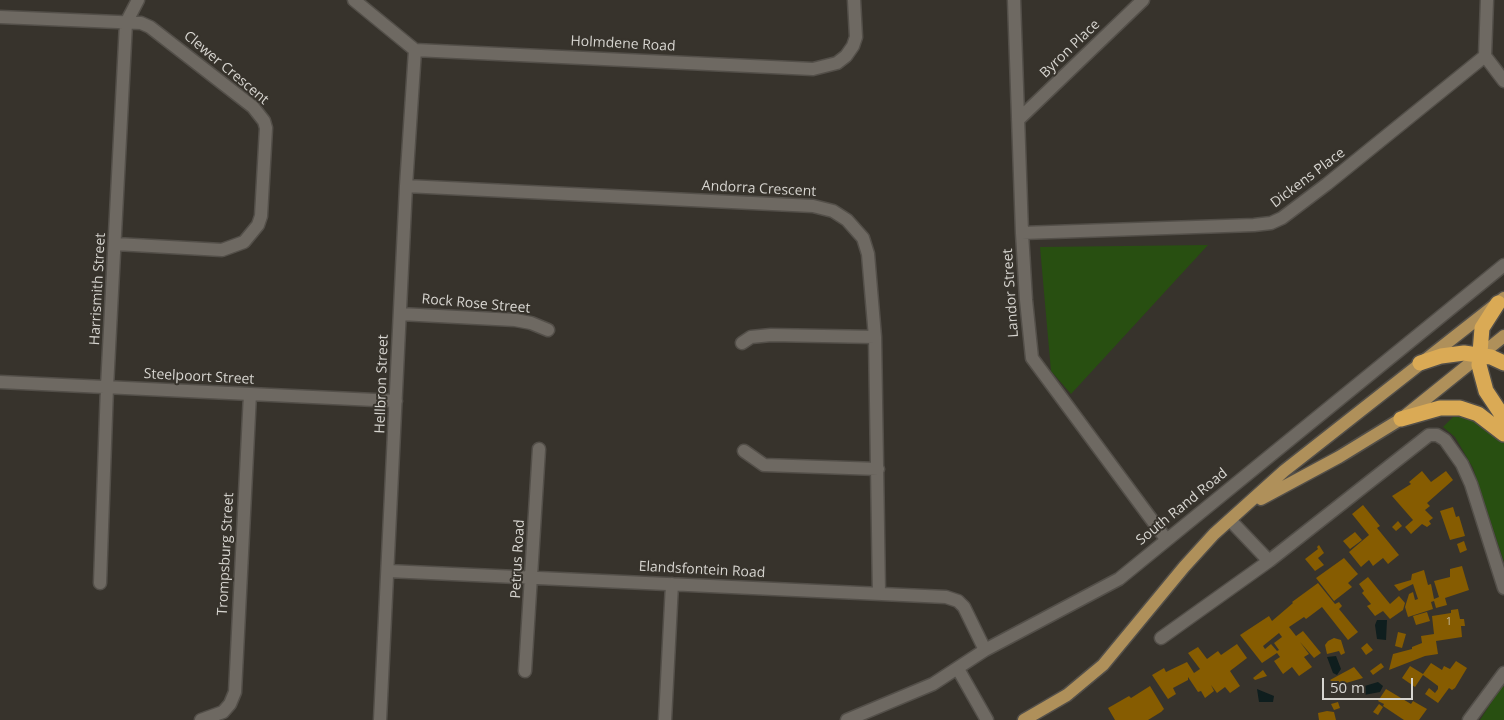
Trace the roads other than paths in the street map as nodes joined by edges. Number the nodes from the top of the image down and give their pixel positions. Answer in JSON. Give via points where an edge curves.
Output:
{"nodes":[{"id":1,"x":138,"y":0,"type":"edge"},
{"id":2,"x":354,"y":0,"type":"edge"},
{"id":3,"x":854,"y":0,"type":"edge"},
{"id":4,"x":1014,"y":0,"type":"edge"},
{"id":5,"x":1143,"y":0,"type":"edge"},
{"id":6,"x":1487,"y":0,"type":"edge"},
{"id":7,"x":0,"y":17,"type":"edge"},
{"id":8,"x":126,"y":23,"type":"junction"},
{"id":9,"x":415,"y":50,"type":"junction"},
{"id":10,"x":1485,"y":56,"type":"junction"},
{"id":11,"x":1504,"y":81,"type":"edge"},
{"id":12,"x":1018,"y":120,"type":"junction"},
{"id":13,"x":406,"y":186,"type":"junction"},
{"id":14,"x":1022,"y":233,"type":"junction"},
{"id":15,"x":116,"y":244,"type":"junction"},
{"id":16,"x":1504,"y":266,"type":"edge"},
{"id":17,"x":1501,"y":301,"type":"edge"},
{"id":18,"x":400,"y":314,"type":"junction"},
{"id":19,"x":548,"y":330,"type":"dead end"},
{"id":20,"x":1504,"y":336,"type":"edge"},
{"id":21,"x":875,"y":337,"type":"junction"},
{"id":22,"x":742,"y":343,"type":"dead end"},
{"id":23,"x":1480,"y":356,"type":"junction"},
{"id":24,"x":1420,"y":363,"type":"junction"},
{"id":25,"x":1504,"y":363,"type":"edge"},
{"id":26,"x":0,"y":382,"type":"edge"},
{"id":27,"x":107,"y":387,"type":"junction"},
{"id":28,"x":250,"y":394,"type":"junction"},
{"id":29,"x":396,"y":401,"type":"junction"},
{"id":30,"x":1504,"y":418,"type":"edge"},
{"id":31,"x":1401,"y":419,"type":"junction"},
{"id":32,"x":1504,"y":434,"type":"edge"},
{"id":33,"x":539,"y":449,"type":"dead end"},
{"id":34,"x":744,"y":451,"type":"dead end"},
{"id":35,"x":878,"y":470,"type":"junction"},
{"id":36,"x":1246,"y":507,"type":"junction"},
{"id":37,"x":1230,"y":520,"type":"junction"},
{"id":38,"x":1166,"y":539,"type":"junction"},
{"id":39,"x":1269,"y":561,"type":"junction"},
{"id":40,"x":388,"y":571,"type":"junction"},
{"id":41,"x":532,"y":577,"type":"junction"},
{"id":42,"x":100,"y":583,"type":"dead end"},
{"id":43,"x":672,"y":584,"type":"junction"},
{"id":44,"x":1504,"y":588,"type":"edge"},
{"id":45,"x":879,"y":594,"type":"junction"},
{"id":46,"x":1161,"y":638,"type":"dead end"},
{"id":47,"x":985,"y":650,"type":"junction"},
{"id":48,"x":958,"y":669,"type":"junction"},
{"id":49,"x":525,"y":671,"type":"dead end"},
{"id":50,"x":1504,"y":673,"type":"edge"},
{"id":51,"x":202,"y":720,"type":"edge"},
{"id":52,"x":380,"y":720,"type":"edge"},
{"id":53,"x":666,"y":720,"type":"edge"},
{"id":54,"x":847,"y":720,"type":"edge"},
{"id":55,"x":987,"y":720,"type":"edge"},
{"id":56,"x":1024,"y":720,"type":"edge"},
{"id":57,"x":1469,"y":720,"type":"edge"}],
"edges":[{"from":1,"to":8,"type":"street","name":"Harrismith Street"},
{"from":2,"to":9,"type":"street"},
{"from":3,"to":9,"type":"street","name":"Holmdene Road","via":[[856,37],[853,46],[842,61],[819,68]]},
{"from":4,"to":12,"type":"street","name":"Landor Street"},
{"from":5,"to":12,"type":"street","name":"Byron Place"},
{"from":6,"to":10,"type":"street"},
{"from":7,"to":8,"type":"street","name":"Clewer Crescent"},
{"from":8,"to":15,"type":"street","name":"Harrismith Street"},
{"from":8,"to":15,"type":"street","name":"Clewer Crescent","via":[[141,23],[161,33],[257,111],[266,128],[261,216],[244,242],[222,250]]},
{"from":9,"to":13,"type":"street","name":"Hellbron Street"},
{"from":10,"to":11,"type":"street"},
{"from":10,"to":14,"type":"street","name":"Dickens Place","via":[[1327,184],[1271,223]]},
{"from":12,"to":14,"type":"street","name":"Landor Street"},
{"from":13,"to":18,"type":"street","name":"Hellbron Street"},
{"from":13,"to":21,"type":"street","name":"Andorra Crescent","via":[[824,208],[853,226],[866,246]]},
{"from":14,"to":38,"type":"street","name":"Landor Street","via":[[1032,358]]},
{"from":15,"to":27,"type":"street","name":"Harrismith Street"},
{"from":16,"to":38,"type":"street","name":"South Rand Road"},
{"from":17,"to":23,"type":"highway","via":[[1482,328]]},
{"from":17,"to":24,"type":"main road"},
{"from":18,"to":19,"type":"street","name":"Rock Rose Street","via":[[515,320],[531,322]]},
{"from":18,"to":29,"type":"street","name":"Hellbron Street"},
{"from":20,"to":23,"type":"main road"},
{"from":21,"to":22,"type":"street","via":[[770,335],[751,337]]},
{"from":21,"to":35,"type":"street","name":"Andorra Crescent"},
{"from":23,"to":24,"type":"highway","via":[[1457,354]]},
{"from":23,"to":25,"type":"highway"},
{"from":23,"to":30,"type":"highway","via":[[1481,379]]},
{"from":23,"to":31,"type":"main road"},
{"from":24,"to":36,"type":"main road","via":[[1284,472]]},
{"from":26,"to":27,"type":"street","name":"Steelpoort Street"},
{"from":27,"to":28,"type":"street","name":"Steelpoort Street"},
{"from":27,"to":42,"type":"street","name":"Harrismith Street"},
{"from":28,"to":29,"type":"street","name":"Steelpoort Street"},
{"from":28,"to":51,"type":"street","name":"Trompsburg Street","via":[[235,692],[223,712]]},
{"from":29,"to":40,"type":"street","name":"Hellbron Street"},
{"from":31,"to":32,"type":"highway","via":[[1440,408],[1460,408],[1478,414]]},
{"from":31,"to":36,"type":"main road"},
{"from":33,"to":41,"type":"street","name":"Petrus Road"},
{"from":34,"to":35,"type":"street","via":[[764,465]]},
{"from":35,"to":45,"type":"street","name":"Andorra Crescent"},
{"from":36,"to":37,"type":"main road"},
{"from":37,"to":39,"type":"street"},
{"from":37,"to":56,"type":"main road","via":[[1184,567],[1103,665],[1067,695]]},
{"from":38,"to":47,"type":"street","name":"South Rand Road","via":[[1103,588]]},
{"from":39,"to":44,"type":"street","via":[[1425,436],[1437,435],[1445,440],[1462,464],[1471,484]]},
{"from":39,"to":46,"type":"street"},
{"from":40,"to":41,"type":"street","name":"Elandsfontein Road"},
{"from":40,"to":52,"type":"street","name":"Hellbron Street"},
{"from":41,"to":43,"type":"street","name":"Elandsfontein Road"},
{"from":41,"to":49,"type":"street","name":"Petrus Road"},
{"from":43,"to":45,"type":"street","name":"Elandsfontein Road"},
{"from":43,"to":53,"type":"street"},
{"from":45,"to":47,"type":"street","name":"Elandsfontein Road","via":[[953,598],[964,607]]},
{"from":47,"to":48,"type":"street","name":"South Rand Road"},
{"from":48,"to":54,"type":"street","name":"South Rand Road","via":[[908,695]]},
{"from":48,"to":55,"type":"street"},
{"from":50,"to":57,"type":"street"}]}
